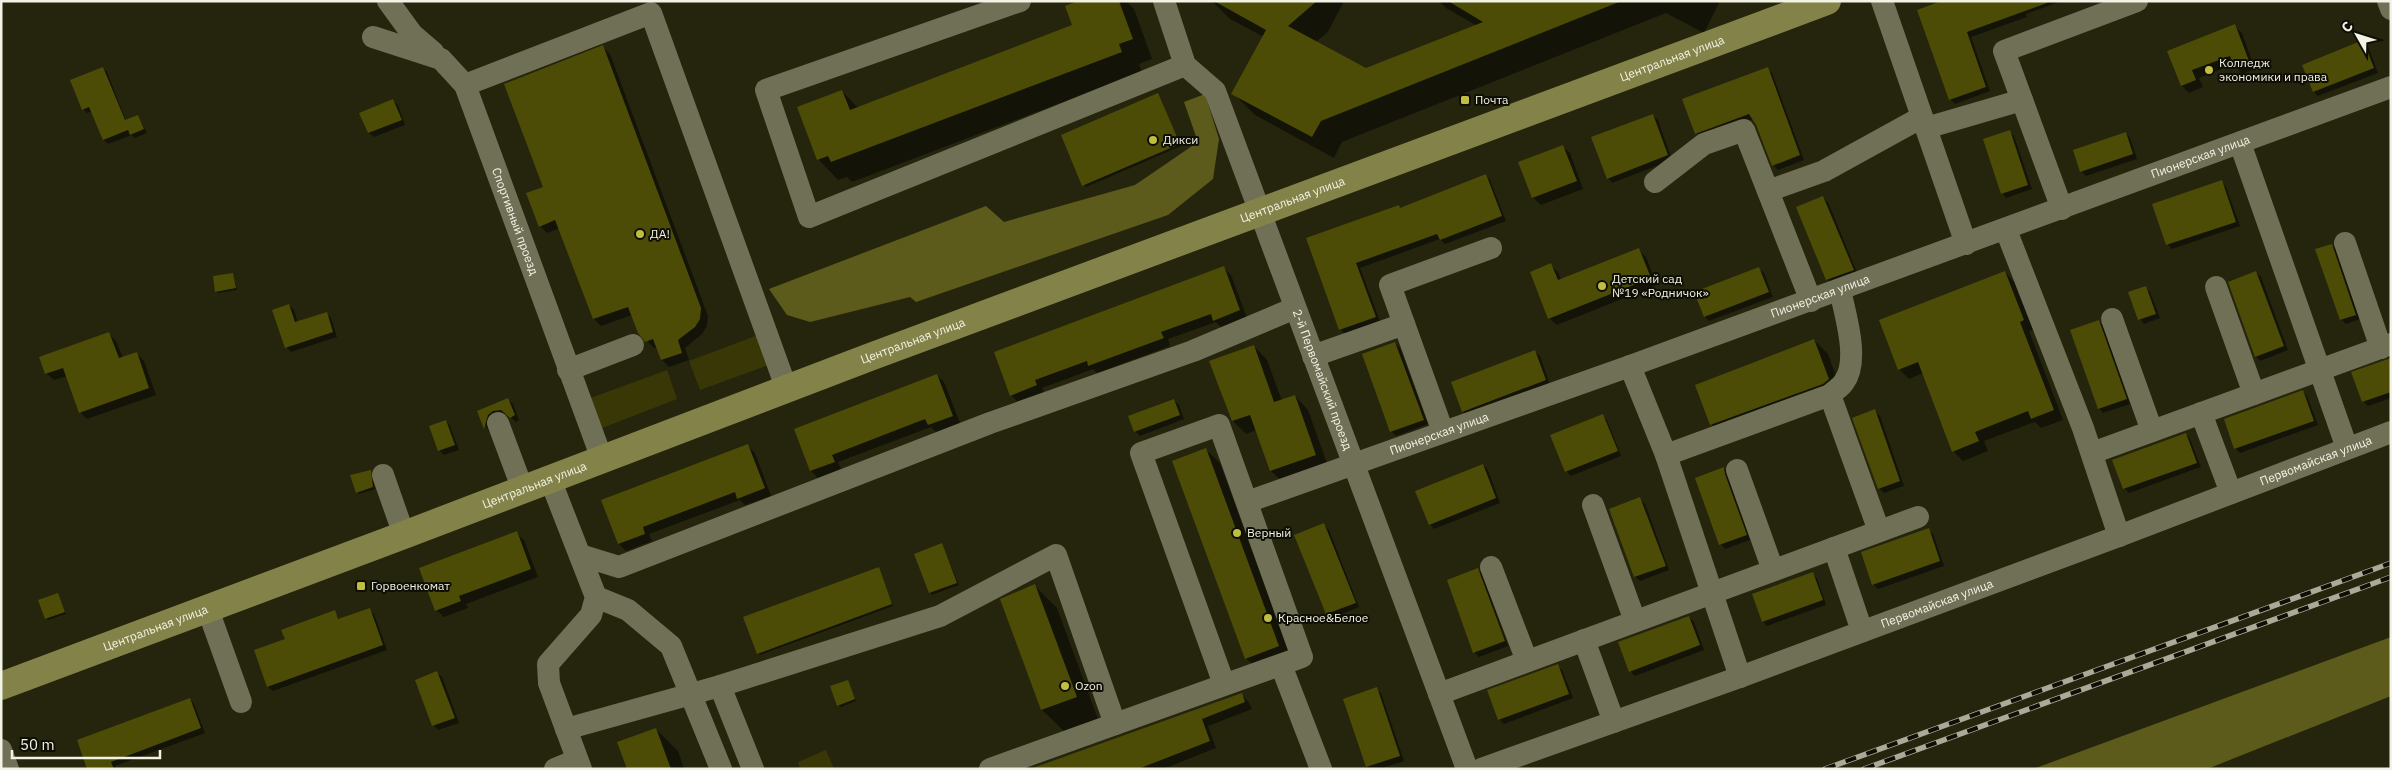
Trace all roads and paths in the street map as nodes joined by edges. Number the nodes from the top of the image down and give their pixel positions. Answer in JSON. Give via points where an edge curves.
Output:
{"nodes":[{"id":1,"x":388,"y":1,"type":"edge"},
{"id":2,"x":1020,"y":1,"type":"edge"},
{"id":3,"x":1164,"y":1,"type":"edge"},
{"id":4,"x":1827,"y":1,"type":"edge"},
{"id":5,"x":1882,"y":1,"type":"edge"},
{"id":6,"x":2137,"y":1,"type":"edge"},
{"id":7,"x":2388,"y":1,"type":"edge"},
{"id":8,"x":1781,"y":9,"type":"edge"},
{"id":9,"x":2391,"y":9,"type":"edge"},
{"id":10,"x":373,"y":37,"type":"dead end"},
{"id":11,"x":441,"y":59,"type":"junction"},
{"id":12,"x":1185,"y":65,"type":"junction"},
{"id":13,"x":465,"y":85,"type":"junction"},
{"id":14,"x":2391,"y":87,"type":"edge"},
{"id":15,"x":2022,"y":100,"type":"junction"},
{"id":16,"x":1924,"y":123,"type":"junction"},
{"id":17,"x":2240,"y":143,"type":"junction"},
{"id":18,"x":1655,"y":182,"type":"dead end"},
{"id":19,"x":1768,"y":191,"type":"junction"},
{"id":20,"x":2062,"y":209,"type":"junction"},
{"id":21,"x":1259,"y":213,"type":"junction"},
{"id":22,"x":2006,"y":230,"type":"junction"},
{"id":23,"x":2345,"y":242,"type":"dead end"},
{"id":24,"x":1966,"y":244,"type":"junction"},
{"id":25,"x":1491,"y":248,"type":"dead end"},
{"id":26,"x":2216,"y":287,"type":"dead end"},
{"id":27,"x":1840,"y":290,"type":"junction"},
{"id":28,"x":1811,"y":301,"type":"junction"},
{"id":29,"x":1295,"y":308,"type":"junction"},
{"id":30,"x":2112,"y":319,"type":"dead end"},
{"id":31,"x":1404,"y":324,"type":"junction"},
{"id":32,"x":633,"y":345,"type":"dead end"},
{"id":33,"x":2386,"y":346,"type":"edge"},
{"id":34,"x":1313,"y":356,"type":"junction"},
{"id":35,"x":1630,"y":366,"type":"junction"},
{"id":36,"x":568,"y":370,"type":"junction"},
{"id":37,"x":2319,"y":370,"type":"junction"},
{"id":38,"x":787,"y":390,"type":"junction"},
{"id":39,"x":2254,"y":394,"type":"junction"},
{"id":40,"x":1830,"y":395,"type":"junction"},
{"id":41,"x":2201,"y":413,"type":"junction"},
{"id":42,"x":498,"y":423,"type":"dead end"},
{"id":43,"x":2152,"y":431,"type":"junction"},
{"id":44,"x":1443,"y":432,"type":"junction"},
{"id":45,"x":2391,"y":432,"type":"edge"},
{"id":46,"x":2347,"y":448,"type":"junction"},
{"id":47,"x":2092,"y":453,"type":"junction"},
{"id":48,"x":1666,"y":455,"type":"junction"},
{"id":49,"x":602,"y":459,"type":"junction"},
{"id":50,"x":1353,"y":463,"type":"junction"},
{"id":51,"x":1736,"y":470,"type":"dead end"},
{"id":52,"x":383,"y":475,"type":"dead end"},
{"id":53,"x":550,"y":479,"type":"junction"},
{"id":54,"x":523,"y":490,"type":"junction"},
{"id":55,"x":2231,"y":493,"type":"junction"},
{"id":56,"x":1247,"y":502,"type":"junction"},
{"id":57,"x":1592,"y":505,"type":"dead end"},
{"id":58,"x":1918,"y":517,"type":"dead end"},
{"id":59,"x":1879,"y":531,"type":"junction"},
{"id":60,"x":404,"y":535,"type":"junction"},
{"id":61,"x":2120,"y":536,"type":"junction"},
{"id":62,"x":1834,"y":548,"type":"junction"},
{"id":63,"x":580,"y":555,"type":"junction"},
{"id":64,"x":1491,"y":567,"type":"dead end"},
{"id":65,"x":1773,"y":570,"type":"junction"},
{"id":66,"x":1712,"y":593,"type":"junction"},
{"id":67,"x":596,"y":597,"type":"junction"},
{"id":68,"x":207,"y":607,"type":"junction"},
{"id":69,"x":1635,"y":621,"type":"junction"},
{"id":70,"x":1862,"y":632,"type":"junction"},
{"id":71,"x":1584,"y":640,"type":"junction"},
{"id":72,"x":1527,"y":661,"type":"junction"},
{"id":73,"x":1281,"y":665,"type":"junction"},
{"id":74,"x":1740,"y":677,"type":"junction"},
{"id":75,"x":1224,"y":684,"type":"junction"},
{"id":76,"x":1,"y":686,"type":"edge"},
{"id":77,"x":720,"y":686,"type":"junction"},
{"id":78,"x":692,"y":693,"type":"junction"},
{"id":79,"x":1439,"y":694,"type":"junction"},
{"id":80,"x":241,"y":702,"type":"dead end"},
{"id":81,"x":1614,"y":722,"type":"junction"},
{"id":82,"x":1115,"y":724,"type":"junction"},
{"id":83,"x":566,"y":729,"type":"junction"},
{"id":84,"x":1,"y":750,"type":"edge"},
{"id":85,"x":579,"y":764,"type":"edge"},
{"id":86,"x":8,"y":769,"type":"edge"},
{"id":87,"x":555,"y":769,"type":"edge"},
{"id":88,"x":721,"y":769,"type":"edge"},
{"id":89,"x":753,"y":769,"type":"edge"},
{"id":90,"x":990,"y":769,"type":"edge"},
{"id":91,"x":1321,"y":769,"type":"edge"},
{"id":92,"x":1467,"y":769,"type":"edge"},
{"id":93,"x":1481,"y":769,"type":"edge"}],
"edges":[{"from":1,"to":11,"type":"street","via":[[412,34]]},
{"from":2,"to":12,"type":"street","via":[[766,90],[809,217]]},
{"from":3,"to":12,"type":"street"},
{"from":4,"to":8,"type":"main road","name":"Центральная улица"},
{"from":5,"to":16,"type":"street"},
{"from":6,"to":15,"type":"street","via":[[2004,51]]},
{"from":7,"to":9,"type":"street"},
{"from":8,"to":21,"type":"main road","name":"Центральная улица"},
{"from":10,"to":11,"type":"street","name":"Спортивный проезд"},
{"from":11,"to":13,"type":"street","name":"Спортивный проезд"},
{"from":12,"to":21,"type":"street","name":"2-й Первомайский проезд","via":[[1215,91]]},
{"from":13,"to":36,"type":"street","name":"Спортивный проезд"},
{"from":13,"to":38,"type":"street","via":[[651,14]]},
{"from":14,"to":17,"type":"street","name":"Пионерская улица"},
{"from":15,"to":16,"type":"street"},
{"from":15,"to":20,"type":"street"},
{"from":16,"to":19,"type":"street","via":[[1824,171]]},
{"from":16,"to":24,"type":"street"},
{"from":17,"to":20,"type":"street","name":"Пионерская улица"},
{"from":17,"to":37,"type":"street"},
{"from":18,"to":19,"type":"street","via":[[1704,144],[1744,130]]},
{"from":19,"to":28,"type":"street"},
{"from":20,"to":22,"type":"street","name":"Пионерская улица"},
{"from":21,"to":29,"type":"street","name":"2-й Первомайский проезд"},
{"from":21,"to":38,"type":"main road","name":"Центральная улица"},
{"from":22,"to":24,"type":"street","name":"Пионерская улица"},
{"from":22,"to":47,"type":"street"},
{"from":23,"to":33,"type":"street"},
{"from":24,"to":27,"type":"street","name":"Пионерская улица"},
{"from":25,"to":31,"type":"street","via":[[1390,285]]},
{"from":26,"to":39,"type":"street"},
{"from":27,"to":28,"type":"street","name":"Пионерская улица"},
{"from":27,"to":40,"type":"street","via":[[1851,350],[1850,366],[1845,382]]},
{"from":28,"to":35,"type":"street","name":"Пионерская улица"},
{"from":29,"to":34,"type":"street","name":"2-й Первомайский проезд"},
{"from":29,"to":63,"type":"street","via":[[1193,350],[990,423],[618,568]]},
{"from":30,"to":43,"type":"street"},
{"from":31,"to":34,"type":"street"},
{"from":31,"to":44,"type":"street"},
{"from":32,"to":36,"type":"street"},
{"from":33,"to":37,"type":"street"},
{"from":34,"to":50,"type":"street","name":"2-й Первомайский проезд"},
{"from":35,"to":44,"type":"street","name":"Пионерская улица"},
{"from":35,"to":48,"type":"street"},
{"from":36,"to":49,"type":"street","name":"Спортивный проезд"},
{"from":37,"to":39,"type":"street"},
{"from":37,"to":46,"type":"street"},
{"from":38,"to":49,"type":"main road","name":"Центральная улица"},
{"from":39,"to":41,"type":"street"},
{"from":40,"to":48,"type":"street"},
{"from":40,"to":59,"type":"street"},
{"from":41,"to":43,"type":"street"},
{"from":41,"to":55,"type":"street"},
{"from":42,"to":54,"type":"street"},
{"from":43,"to":47,"type":"street"},
{"from":44,"to":50,"type":"street","name":"Пионерская улица"},
{"from":45,"to":46,"type":"street","name":"Первомайская улица"},
{"from":46,"to":55,"type":"street","name":"Первомайская улица"},
{"from":47,"to":61,"type":"street"},
{"from":48,"to":66,"type":"street"},
{"from":49,"to":53,"type":"main road","name":"Центральная улица"},
{"from":50,"to":56,"type":"street","name":"Пионерская улица"},
{"from":50,"to":79,"type":"street","name":"2-й Первомайский проезд"},
{"from":51,"to":65,"type":"street"},
{"from":52,"to":60,"type":"street"},
{"from":53,"to":54,"type":"main road","name":"Центральная улица"},
{"from":53,"to":63,"type":"street"},
{"from":54,"to":60,"type":"main road","name":"Центральная улица"},
{"from":55,"to":61,"type":"street","name":"Первомайская улица"},
{"from":56,"to":73,"type":"street","via":[[1302,657]]},
{"from":56,"to":75,"type":"street","via":[[1218,425],[1141,453]]},
{"from":57,"to":69,"type":"street"},
{"from":58,"to":59,"type":"street"},
{"from":59,"to":62,"type":"street"},
{"from":60,"to":68,"type":"main road","name":"Центральная улица"},
{"from":61,"to":70,"type":"street","name":"Первомайская улица"},
{"from":62,"to":65,"type":"street"},
{"from":62,"to":70,"type":"street"},
{"from":63,"to":67,"type":"street"},
{"from":64,"to":72,"type":"street"},
{"from":65,"to":66,"type":"street"},
{"from":66,"to":69,"type":"street"},
{"from":66,"to":74,"type":"street"},
{"from":67,"to":78,"type":"street","via":[[628,610],[671,646]]},
{"from":67,"to":83,"type":"street","via":[[591,615],[548,664],[549,683]]},
{"from":68,"to":76,"type":"main road","name":"Центральная улица"},
{"from":68,"to":80,"type":"street"},
{"from":69,"to":71,"type":"street"},
{"from":70,"to":74,"type":"street","name":"Первомайская улица"},
{"from":71,"to":72,"type":"street"},
{"from":71,"to":81,"type":"street"},
{"from":72,"to":79,"type":"street"},
{"from":73,"to":75,"type":"street"},
{"from":73,"to":91,"type":"street"},
{"from":74,"to":81,"type":"street","name":"Первомайская улица"},
{"from":75,"to":82,"type":"street"},
{"from":77,"to":78,"type":"street"},
{"from":77,"to":82,"type":"street","via":[[940,616],[1056,555]]},
{"from":77,"to":89,"type":"street"},
{"from":78,"to":83,"type":"street"},
{"from":78,"to":88,"type":"street"},
{"from":79,"to":92,"type":"street","name":"2-й Первомайский проезд"},
{"from":81,"to":93,"type":"street","name":"Первомайская улица"},
{"from":82,"to":90,"type":"street"},
{"from":83,"to":85,"type":"street"},
{"from":84,"to":86,"type":"street"},
{"from":85,"to":87,"type":"street"}]}
